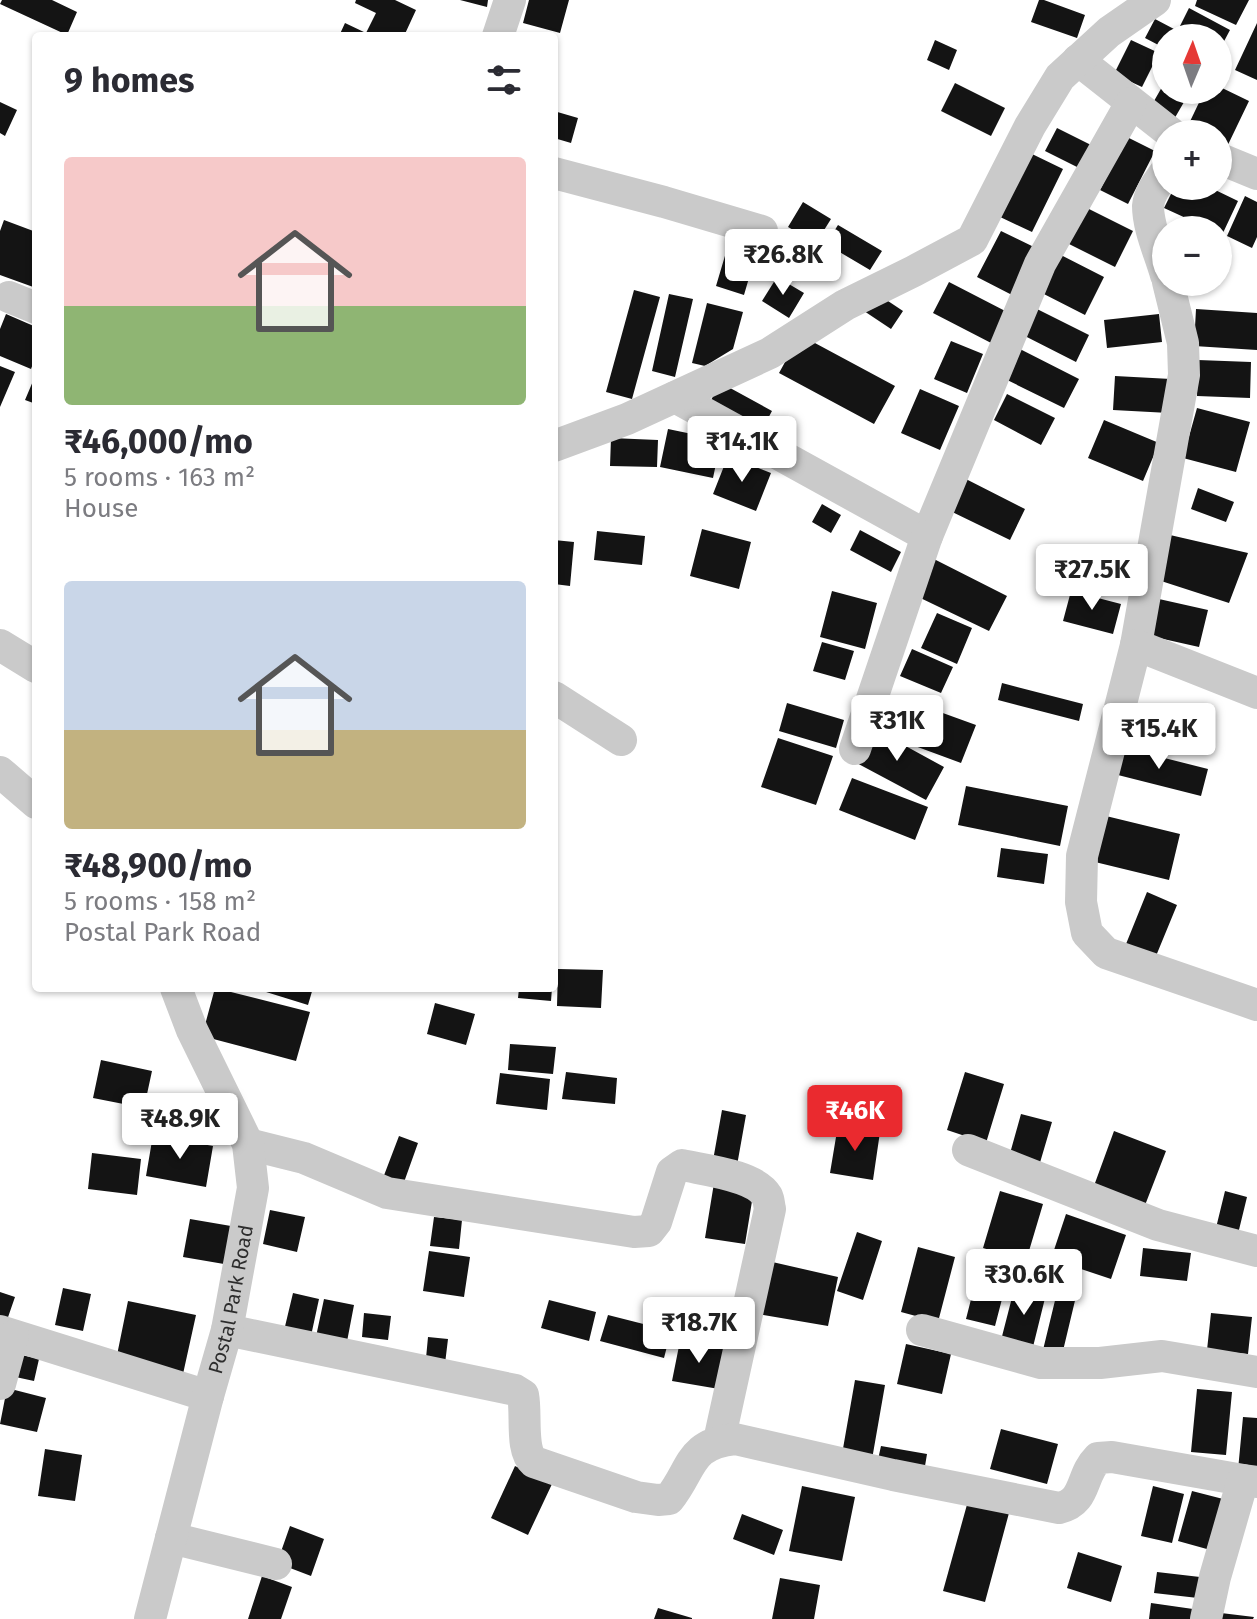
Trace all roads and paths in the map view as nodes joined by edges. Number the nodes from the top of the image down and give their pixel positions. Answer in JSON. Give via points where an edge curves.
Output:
{"nodes":[{"id":1,"x":510,"y":0,"type":"edge"},
{"id":2,"x":1155,"y":0,"type":"edge"},
{"id":3,"x":499,"y":32,"type":"edge"},
{"id":4,"x":1078,"y":60,"type":"junction"},
{"id":5,"x":1131,"y":103,"type":"junction"},
{"id":6,"x":1153,"y":120,"type":"edge"},
{"id":7,"x":1232,"y":164,"type":"edge"},
{"id":8,"x":558,"y":174,"type":"edge"},
{"id":9,"x":1257,"y":174,"type":"edge"},
{"id":10,"x":1152,"y":194,"type":"edge"},
{"id":11,"x":1152,"y":228,"type":"edge"},
{"id":12,"x":762,"y":231,"type":"dead end"},
{"id":13,"x":1171,"y":296,"type":"edge"},
{"id":14,"x":675,"y":397,"type":"junction"},
{"id":15,"x":558,"y":445,"type":"edge"},
{"id":16,"x":927,"y":536,"type":"junction"},
{"id":17,"x":0,"y":645,"type":"edge"},
{"id":18,"x":1136,"y":645,"type":"junction"},
{"id":19,"x":32,"y":665,"type":"edge"},
{"id":20,"x":1257,"y":693,"type":"edge"},
{"id":21,"x":558,"y":700,"type":"edge"},
{"id":22,"x":621,"y":740,"type":"dead end"},
{"id":23,"x":855,"y":749,"type":"dead end"},
{"id":24,"x":0,"y":772,"type":"edge"},
{"id":25,"x":32,"y":800,"type":"edge"},
{"id":26,"x":178,"y":992,"type":"edge"},
{"id":27,"x":1257,"y":1005,"type":"edge"},
{"id":28,"x":248,"y":1144,"type":"junction"},
{"id":29,"x":968,"y":1150,"type":"dead end"},
{"id":30,"x":1257,"y":1251,"type":"edge"},
{"id":31,"x":227,"y":1330,"type":"junction"},
{"id":32,"x":922,"y":1330,"type":"dead end"},
{"id":33,"x":6,"y":1334,"type":"edge"},
{"id":34,"x":1257,"y":1372,"type":"edge"},
{"id":35,"x":0,"y":1384,"type":"edge"},
{"id":36,"x":208,"y":1396,"type":"junction"},
{"id":37,"x":719,"y":1441,"type":"junction"},
{"id":38,"x":1250,"y":1481,"type":"edge"},
{"id":39,"x":171,"y":1538,"type":"junction"},
{"id":40,"x":276,"y":1564,"type":"dead end"},
{"id":41,"x":150,"y":1619,"type":"edge"},
{"id":42,"x":1206,"y":1619,"type":"edge"}],
"edges":[{"from":1,"to":3,"type":"street"},
{"from":2,"to":4,"type":"street"},
{"from":4,"to":5,"type":"street"},
{"from":4,"to":14,"type":"street","via":[[1060,77],[1030,126],[972,240],[845,305],[770,353]]},
{"from":5,"to":6,"type":"street"},
{"from":5,"to":16,"type":"street","via":[[1040,264]]},
{"from":7,"to":9,"type":"street"},
{"from":8,"to":12,"type":"street"},
{"from":10,"to":11,"type":"street"},
{"from":13,"to":18,"type":"street","via":[[1183,343],[1184,375]]},
{"from":14,"to":15,"type":"street"},
{"from":14,"to":16,"type":"street"},
{"from":16,"to":23,"type":"street"},
{"from":17,"to":19,"type":"street"},
{"from":18,"to":20,"type":"street"},
{"from":18,"to":27,"type":"street","via":[[1082,856],[1087,933],[1106,953]]},
{"from":21,"to":22,"type":"street"},
{"from":24,"to":25,"type":"street"},
{"from":26,"to":28,"type":"street","name":"Postal Park Road"},
{"from":28,"to":31,"type":"street","name":"Postal Park Road","via":[[253,1188]]},
{"from":28,"to":37,"type":"street","via":[[304,1158],[387,1193],[634,1232],[649,1231],[656,1222],[672,1172],[682,1165],[757,1186],[770,1209]]},
{"from":29,"to":30,"type":"street","via":[[1158,1225]]},
{"from":31,"to":36,"type":"street","name":"Postal Park Road"},
{"from":31,"to":37,"type":"street","via":[[515,1390],[523,1395],[528,1457],[636,1497],[669,1499],[691,1461]]},
{"from":32,"to":34,"type":"street","via":[[1041,1363],[1162,1356]]},
{"from":33,"to":35,"type":"street"},
{"from":33,"to":36,"type":"street"},
{"from":36,"to":39,"type":"street","name":"Postal Park Road"},
{"from":37,"to":38,"type":"street","via":[[735,1439],[1059,1508],[1077,1499],[1098,1458]]},
{"from":38,"to":42,"type":"street","via":[[1215,1577]]},
{"from":39,"to":40,"type":"street"},
{"from":39,"to":41,"type":"street","name":"Postal Park Road"}]}
